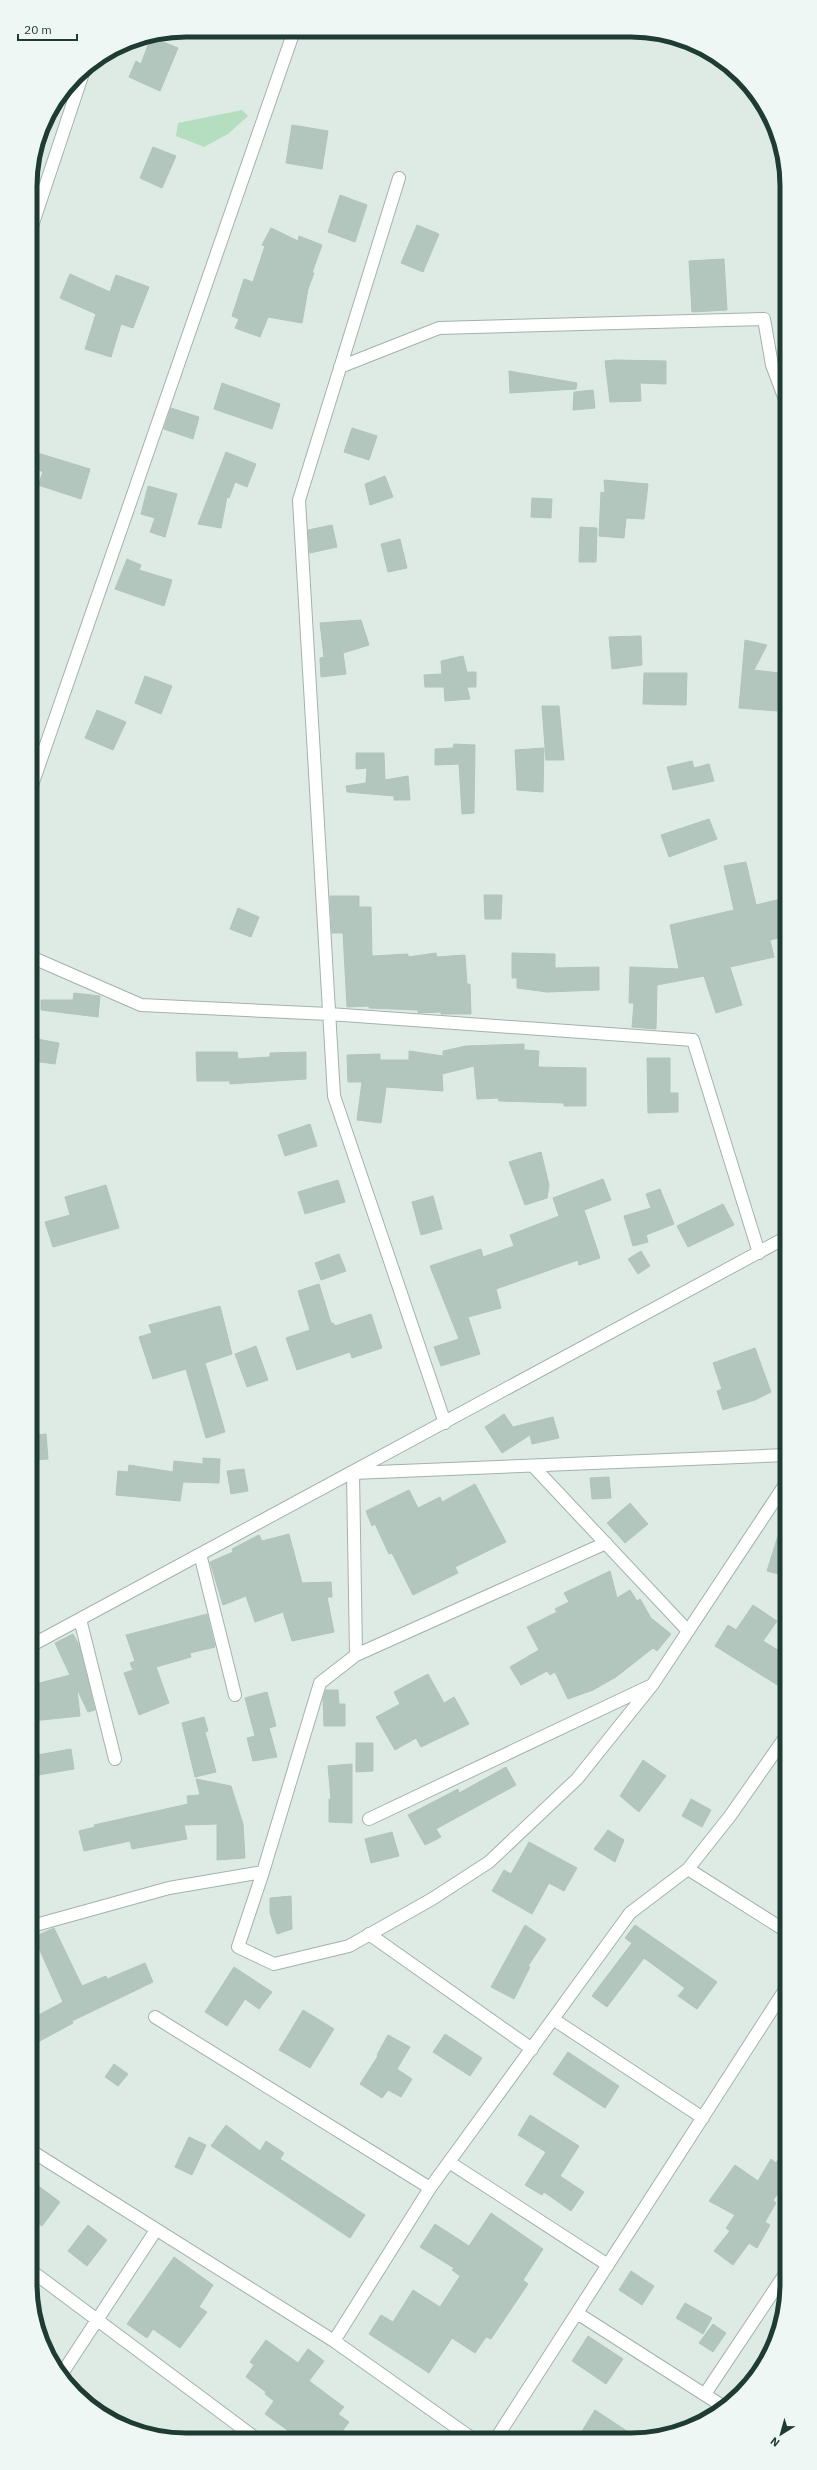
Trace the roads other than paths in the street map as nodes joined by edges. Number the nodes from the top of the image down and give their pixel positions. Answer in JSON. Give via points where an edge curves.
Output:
{"nodes":[{"id":1,"x":292,"y":37,"type":"edge"},
{"id":2,"x":80,"y":82,"type":"edge"},
{"id":3,"x":399,"y":178,"type":"dead end"},
{"id":4,"x":37,"y":211,"type":"edge"},
{"id":5,"x":340,"y":367,"type":"junction"},
{"id":6,"x":780,"y":386,"type":"edge"},
{"id":7,"x":37,"y":771,"type":"edge"},
{"id":8,"x":37,"y":960,"type":"edge"},
{"id":9,"x":329,"y":1014,"type":"junction"},
{"id":10,"x":780,"y":1241,"type":"edge"},
{"id":11,"x":759,"y":1253,"type":"junction"},
{"id":12,"x":445,"y":1423,"type":"junction"},
{"id":13,"x":780,"y":1455,"type":"edge"},
{"id":14,"x":532,"y":1466,"type":"junction"},
{"id":15,"x":353,"y":1473,"type":"junction"},
{"id":16,"x":780,"y":1492,"type":"edge"},
{"id":17,"x":606,"y":1543,"type":"junction"},
{"id":18,"x":200,"y":1554,"type":"junction"},
{"id":19,"x":80,"y":1619,"type":"junction"},
{"id":20,"x":688,"y":1631,"type":"junction"},
{"id":21,"x":37,"y":1642,"type":"edge"},
{"id":22,"x":356,"y":1656,"type":"junction"},
{"id":23,"x":653,"y":1684,"type":"junction"},
{"id":24,"x":235,"y":1695,"type":"dead end"},
{"id":25,"x":780,"y":1745,"type":"edge"},
{"id":26,"x":115,"y":1759,"type":"dead end"},
{"id":27,"x":369,"y":1819,"type":"dead end"},
{"id":28,"x":688,"y":1869,"type":"junction"},
{"id":29,"x":263,"y":1872,"type":"junction"},
{"id":30,"x":37,"y":1925,"type":"edge"},
{"id":31,"x":780,"y":1927,"type":"edge"},
{"id":32,"x":369,"y":1934,"type":"junction"},
{"id":33,"x":780,"y":1997,"type":"edge"},
{"id":34,"x":155,"y":2017,"type":"dead end"},
{"id":35,"x":553,"y":2019,"type":"junction"},
{"id":36,"x":532,"y":2049,"type":"junction"},
{"id":37,"x":703,"y":2118,"type":"junction"},
{"id":38,"x":37,"y":2155,"type":"edge"},
{"id":39,"x":449,"y":2162,"type":"junction"},
{"id":40,"x":430,"y":2188,"type":"junction"},
{"id":41,"x":156,"y":2230,"type":"junction"},
{"id":42,"x":608,"y":2265,"type":"junction"},
{"id":43,"x":37,"y":2275,"type":"edge"},
{"id":44,"x":780,"y":2282,"type":"edge"},
{"id":45,"x":577,"y":2314,"type":"junction"},
{"id":46,"x":99,"y":2321,"type":"junction"},
{"id":47,"x":334,"y":2341,"type":"junction"},
{"id":48,"x":64,"y":2370,"type":"edge"},
{"id":49,"x":705,"y":2394,"type":"junction"},
{"id":50,"x":719,"y":2404,"type":"edge"},
{"id":51,"x":249,"y":2433,"type":"edge"},
{"id":52,"x":464,"y":2433,"type":"edge"},
{"id":53,"x":500,"y":2433,"type":"edge"}],
"edges":[{"from":1,"to":7,"type":"street"},
{"from":2,"to":4,"type":"street"},
{"from":3,"to":5,"type":"street"},
{"from":5,"to":6,"type":"street","via":[[439,328],[764,319],[772,365]]},
{"from":5,"to":9,"type":"street","via":[[299,500]]},
{"from":8,"to":9,"type":"street","via":[[141,1005]]},
{"from":9,"to":11,"type":"street","via":[[693,1040]]},
{"from":9,"to":12,"type":"street","via":[[334,1096]]},
{"from":10,"to":11,"type":"street"},
{"from":11,"to":12,"type":"street"},
{"from":12,"to":15,"type":"street"},
{"from":13,"to":14,"type":"street"},
{"from":14,"to":15,"type":"street"},
{"from":14,"to":17,"type":"street"},
{"from":15,"to":18,"type":"street"},
{"from":15,"to":22,"type":"street"},
{"from":16,"to":20,"type":"street"},
{"from":17,"to":20,"type":"street"},
{"from":17,"to":22,"type":"street"},
{"from":18,"to":19,"type":"street"},
{"from":18,"to":24,"type":"street"},
{"from":19,"to":21,"type":"street"},
{"from":19,"to":26,"type":"street"},
{"from":20,"to":23,"type":"street"},
{"from":22,"to":29,"type":"street","via":[[320,1683]]},
{"from":23,"to":27,"type":"street"},
{"from":23,"to":32,"type":"street","via":[[577,1779],[489,1862],[432,1899]]},
{"from":25,"to":28,"type":"street","via":[[730,1816]]},
{"from":28,"to":31,"type":"street"},
{"from":28,"to":35,"type":"street","via":[[630,1913]]},
{"from":29,"to":30,"type":"street","via":[[169,1888]]},
{"from":29,"to":32,"type":"street","via":[[238,1947],[274,1964],[349,1946]]},
{"from":32,"to":36,"type":"street"},
{"from":33,"to":37,"type":"street"},
{"from":34,"to":40,"type":"street"},
{"from":35,"to":36,"type":"street"},
{"from":35,"to":37,"type":"street"},
{"from":36,"to":39,"type":"street"},
{"from":37,"to":42,"type":"street"},
{"from":38,"to":41,"type":"street"},
{"from":39,"to":40,"type":"street"},
{"from":39,"to":42,"type":"street"},
{"from":40,"to":47,"type":"street"},
{"from":41,"to":46,"type":"street"},
{"from":41,"to":47,"type":"street"},
{"from":42,"to":45,"type":"street"},
{"from":43,"to":46,"type":"street"},
{"from":44,"to":49,"type":"street"},
{"from":45,"to":49,"type":"street"},
{"from":45,"to":53,"type":"street"},
{"from":46,"to":48,"type":"street"},
{"from":46,"to":51,"type":"street"},
{"from":47,"to":52,"type":"street"},
{"from":49,"to":50,"type":"street"}]}
